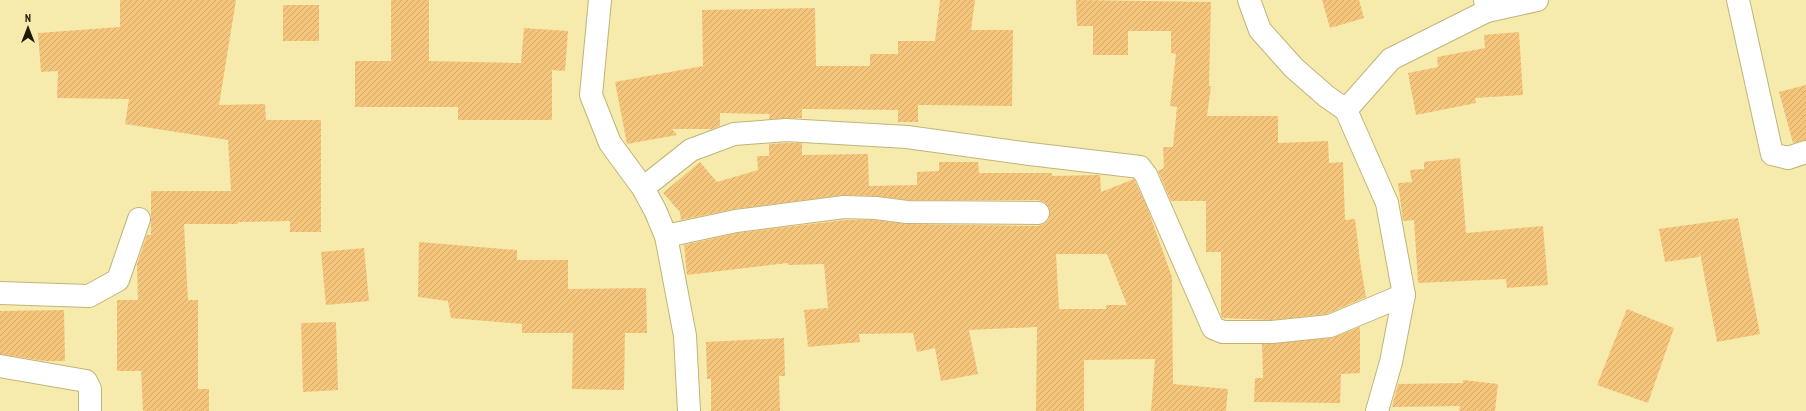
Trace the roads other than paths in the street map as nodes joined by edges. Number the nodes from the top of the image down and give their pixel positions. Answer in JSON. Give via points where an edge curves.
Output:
{"nodes":[{"id":1,"x":600,"y":0,"type":"edge"},
{"id":2,"x":1249,"y":0,"type":"edge"},
{"id":3,"x":1537,"y":0,"type":"edge"},
{"id":4,"x":1738,"y":0,"type":"edge"},
{"id":5,"x":1486,"y":5,"type":"edge"},
{"id":6,"x":1346,"y":110,"type":"junction"},
{"id":7,"x":1806,"y":152,"type":"edge"},
{"id":8,"x":643,"y":188,"type":"junction"},
{"id":9,"x":1038,"y":213,"type":"dead end"},
{"id":10,"x":139,"y":219,"type":"dead end"},
{"id":11,"x":666,"y":236,"type":"junction"},
{"id":12,"x":0,"y":293,"type":"edge"},
{"id":13,"x":1404,"y":295,"type":"junction"},
{"id":14,"x":0,"y":366,"type":"edge"},
{"id":15,"x":90,"y":411,"type":"edge"},
{"id":16,"x":689,"y":411,"type":"edge"},
{"id":17,"x":1377,"y":411,"type":"edge"}],
"edges":[{"from":1,"to":8,"type":"street","via":[[591,95],[610,143]]},
{"from":2,"to":6,"type":"street","via":[[1260,30],[1294,68]]},
{"from":3,"to":5,"type":"street"},
{"from":4,"to":7,"type":"street","via":[[1772,154],[1788,158]]},
{"from":5,"to":6,"type":"street","via":[[1391,59]]},
{"from":6,"to":13,"type":"street","via":[[1387,203]]},
{"from":8,"to":11,"type":"street"},
{"from":8,"to":13,"type":"street","via":[[691,150],[734,134],[786,130],[906,136],[1140,167],[1146,175],[1213,328],[1223,332],[1272,332],[1330,326]]},
{"from":9,"to":11,"type":"street","via":[[906,212],[844,207],[736,221]]},
{"from":10,"to":12,"type":"street","via":[[118,280],[89,296]]},
{"from":11,"to":16,"type":"street","via":[[686,336]]},
{"from":13,"to":17,"type":"street","via":[[1391,362]]},
{"from":14,"to":15,"type":"street","via":[[86,381],[90,389]]}]}
